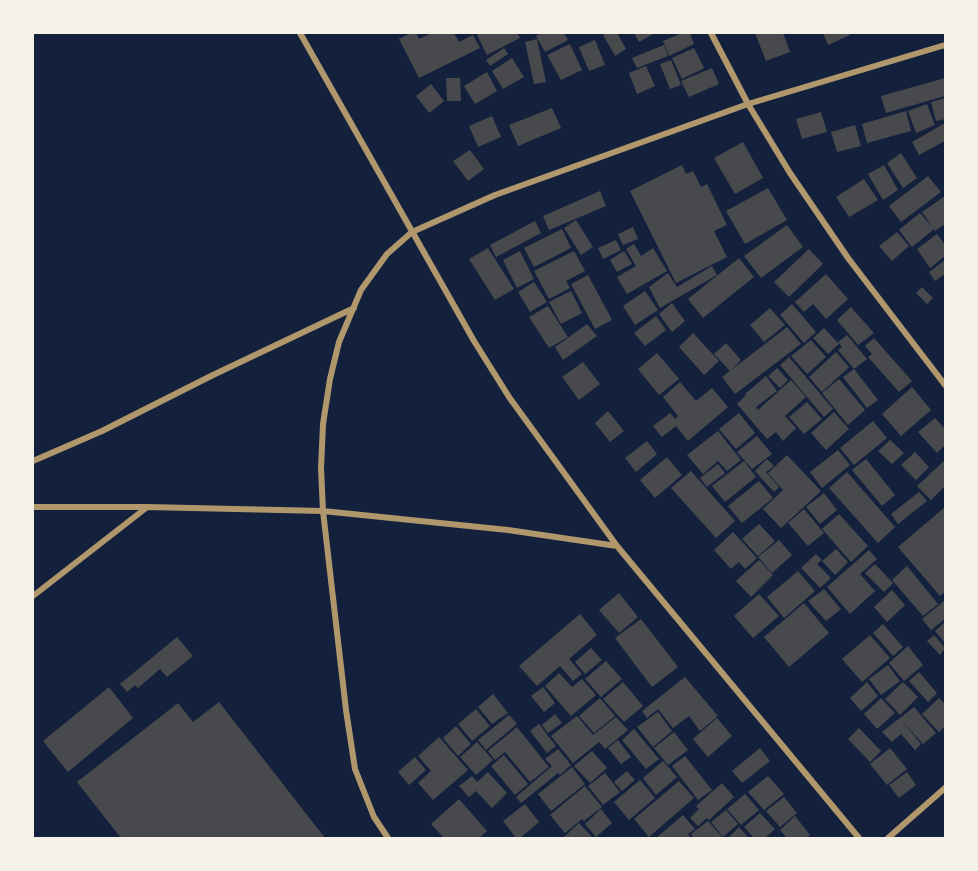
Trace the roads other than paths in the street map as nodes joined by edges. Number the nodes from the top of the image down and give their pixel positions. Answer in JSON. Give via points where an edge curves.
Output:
{"nodes":[{"id":1,"x":300,"y":33,"type":"edge"},
{"id":2,"x":711,"y":33,"type":"edge"},
{"id":3,"x":945,"y":45,"type":"edge"},
{"id":4,"x":748,"y":104,"type":"junction"},
{"id":5,"x":412,"y":232,"type":"junction"},
{"id":6,"x":355,"y":307,"type":"junction"},
{"id":7,"x":945,"y":385,"type":"edge"},
{"id":8,"x":33,"y":461,"type":"edge"},
{"id":9,"x":33,"y":507,"type":"edge"},
{"id":10,"x":147,"y":507,"type":"junction"},
{"id":11,"x":322,"y":511,"type":"junction"},
{"id":12,"x":617,"y":546,"type":"junction"},
{"id":13,"x":33,"y":596,"type":"edge"},
{"id":14,"x":945,"y":788,"type":"edge"},
{"id":15,"x":388,"y":838,"type":"edge"},
{"id":16,"x":859,"y":838,"type":"edge"},
{"id":17,"x":888,"y":838,"type":"edge"}],
"edges":[{"from":1,"to":5,"type":"street"},
{"from":2,"to":4,"type":"street"},
{"from":3,"to":4,"type":"street"},
{"from":4,"to":5,"type":"street","via":[[495,195]]},
{"from":4,"to":7,"type":"street","via":[[848,258]]},
{"from":5,"to":6,"type":"street","via":[[387,254],[361,290]]},
{"from":5,"to":12,"type":"street","via":[[509,397]]},
{"from":6,"to":8,"type":"street","via":[[102,432]]},
{"from":6,"to":11,"type":"street","via":[[339,342],[330,379],[323,424]]},
{"from":9,"to":10,"type":"street"},
{"from":10,"to":11,"type":"street"},
{"from":10,"to":13,"type":"street"},
{"from":11,"to":12,"type":"street"},
{"from":11,"to":15,"type":"street","via":[[355,769],[374,817]]},
{"from":12,"to":16,"type":"street"},
{"from":14,"to":17,"type":"street"}]}
